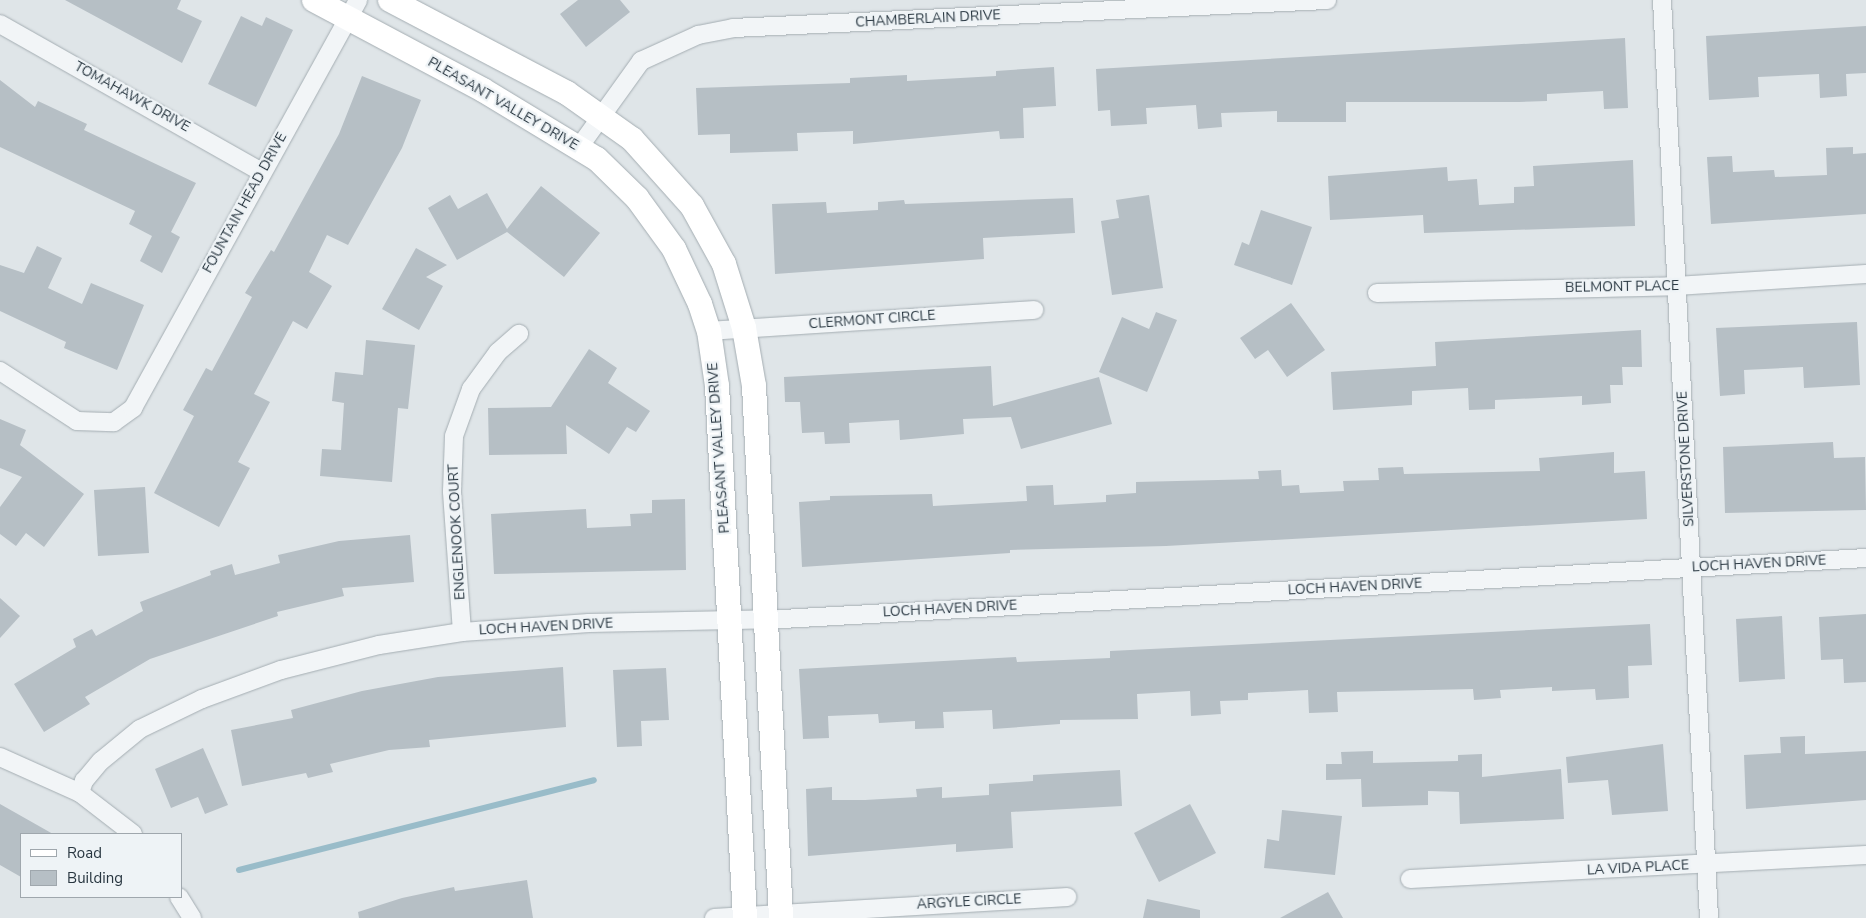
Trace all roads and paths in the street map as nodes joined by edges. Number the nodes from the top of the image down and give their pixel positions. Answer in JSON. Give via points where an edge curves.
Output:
{"nodes":[{"id":1,"x":314,"y":0,"type":"edge"},
{"id":2,"x":390,"y":0,"type":"edge"},
{"id":3,"x":1327,"y":0,"type":"edge"},
{"id":4,"x":1662,"y":0,"type":"edge"},
{"id":5,"x":353,"y":9,"type":"edge"},
{"id":6,"x":0,"y":24,"type":"edge"},
{"id":7,"x":601,"y":115,"type":"junction"},
{"id":8,"x":580,"y":146,"type":"junction"},
{"id":9,"x":262,"y":172,"type":"junction"},
{"id":10,"x":1866,"y":274,"type":"edge"},
{"id":11,"x":1676,"y":286,"type":"junction"},
{"id":12,"x":1377,"y":293,"type":"dead end"},
{"id":13,"x":1034,"y":310,"type":"dead end"},
{"id":14,"x":744,"y":328,"type":"junction"},
{"id":15,"x":709,"y":331,"type":"junction"},
{"id":16,"x":519,"y":334,"type":"dead end"},
{"id":17,"x":0,"y":371,"type":"edge"},
{"id":18,"x":1866,"y":558,"type":"edge"},
{"id":19,"x":1693,"y":568,"type":"junction"},
{"id":20,"x":765,"y":620,"type":"junction"},
{"id":21,"x":729,"y":622,"type":"junction"},
{"id":22,"x":462,"y":632,"type":"junction"},
{"id":23,"x":0,"y":757,"type":"edge"},
{"id":24,"x":80,"y":794,"type":"junction"},
{"id":25,"x":132,"y":833,"type":"edge"},
{"id":26,"x":1866,"y":855,"type":"edge"},
{"id":27,"x":1707,"y":863,"type":"junction"},
{"id":28,"x":1410,"y":879,"type":"dead end"},
{"id":29,"x":1067,"y":897,"type":"dead end"},
{"id":30,"x":180,"y":898,"type":"edge"},
{"id":31,"x":781,"y":915,"type":"edge"},
{"id":32,"x":745,"y":916,"type":"edge"},
{"id":33,"x":192,"y":918,"type":"edge"},
{"id":34,"x":714,"y":918,"type":"edge"},
{"id":35,"x":1709,"y":918,"type":"edge"}],
"edges":[{"from":1,"to":5,"type":"street","name":"PLEASANT VALLEY DRIVE"},
{"from":2,"to":7,"type":"street"},
{"from":3,"to":7,"type":"street","name":"CHAMBERLAIN DRIVE","via":[[733,28],[698,34],[641,61]]},
{"from":4,"to":11,"type":"street","name":"SILVERSTONE DRIVE"},
{"from":5,"to":8,"type":"street","name":"PLEASANT VALLEY DRIVE"},
{"from":5,"to":9,"type":"street","name":"FOUNTAIN HEAD DRIVE"},
{"from":6,"to":9,"type":"street","name":"TOMAHAWK DRIVE"},
{"from":7,"to":8,"type":"street","name":"CHAMBERLAIN DRIVE"},
{"from":7,"to":14,"type":"street","via":[[661,166],[692,206],[724,264]]},
{"from":8,"to":15,"type":"street","name":"PLEASANT VALLEY DRIVE","via":[[637,198],[663,234]]},
{"from":9,"to":17,"type":"street","name":"FOUNTAIN HEAD DRIVE","via":[[133,408],[114,422],[78,421]]},
{"from":10,"to":11,"type":"street","name":"BELMONT PLACE"},
{"from":11,"to":12,"type":"street","name":"BELMONT PLACE"},
{"from":11,"to":19,"type":"street","name":"SILVERSTONE DRIVE"},
{"from":13,"to":14,"type":"street","name":"CLERMONT CIRCLE"},
{"from":14,"to":15,"type":"street","name":"CLERMONT CIRCLE"},
{"from":14,"to":20,"type":"street","via":[[754,386]]},
{"from":15,"to":21,"type":"street","name":"PLEASANT VALLEY DRIVE","via":[[717,386]]},
{"from":16,"to":22,"type":"street","name":"ENGLENOOK COURT","via":[[498,352],[471,389],[454,436],[452,492]]},
{"from":18,"to":19,"type":"street","name":"LOCH HAVEN DRIVE"},
{"from":19,"to":20,"type":"street","name":"LOCH HAVEN DRIVE"},
{"from":19,"to":27,"type":"street","name":"SILVERSTONE DRIVE"},
{"from":20,"to":21,"type":"street","name":"LOCH HAVEN DRIVE"},
{"from":20,"to":31,"type":"street"},
{"from":21,"to":22,"type":"street","name":"LOCH HAVEN DRIVE","via":[[589,623]]},
{"from":21,"to":32,"type":"street","name":"PLEASANT VALLEY DRIVE"},
{"from":22,"to":24,"type":"street","name":"LOCH HAVEN DRIVE","via":[[379,645],[281,670],[202,699],[140,729],[101,761],[84,781]]},
{"from":23,"to":24,"type":"street"},
{"from":24,"to":25,"type":"street"},
{"from":26,"to":27,"type":"street","name":"LA VIDA PLACE"},
{"from":27,"to":28,"type":"street","name":"LA VIDA PLACE"},
{"from":27,"to":35,"type":"street","name":"SILVERSTONE DRIVE"},
{"from":29,"to":31,"type":"street","name":"ARGYLE CIRCLE"},
{"from":30,"to":33,"type":"street"},
{"from":31,"to":32,"type":"street","name":"ARGYLE CIRCLE"},
{"from":32,"to":34,"type":"street","name":"ARGYLE CIRCLE"}]}
